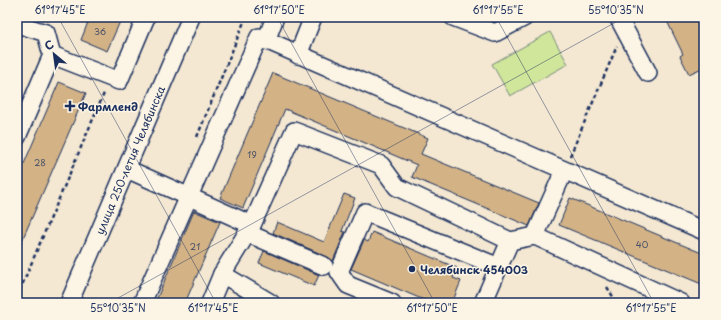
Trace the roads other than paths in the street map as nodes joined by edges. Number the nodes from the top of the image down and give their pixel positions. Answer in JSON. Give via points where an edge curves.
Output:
{"nodes":[{"id":1,"x":146,"y":17,"type":"edge"},
{"id":2,"x":192,"y":17,"type":"edge"},
{"id":3,"x":275,"y":17,"type":"edge"},
{"id":4,"x":313,"y":17,"type":"edge"},
{"id":5,"x":453,"y":17,"type":"edge"},
{"id":6,"x":516,"y":19,"type":"edge"},
{"id":7,"x":621,"y":23,"type":"edge"},
{"id":8,"x":17,"y":24,"type":"edge"},
{"id":9,"x":266,"y":41,"type":"junction"},
{"id":10,"x":52,"y":55,"type":"junction"},
{"id":11,"x":298,"y":55,"type":"junction"},
{"id":12,"x":648,"y":73,"type":"dead end"},
{"id":13,"x":17,"y":137,"type":"edge"},
{"id":14,"x":127,"y":169,"type":"junction"},
{"id":15,"x":564,"y":171,"type":"junction"},
{"id":16,"x":189,"y":197,"type":"junction"},
{"id":17,"x":249,"y":229,"type":"junction"},
{"id":18,"x":704,"y":231,"type":"edge"},
{"id":19,"x":536,"y":236,"type":"junction"},
{"id":20,"x":510,"y":241,"type":"junction"},
{"id":21,"x":324,"y":266,"type":"dead end"},
{"id":22,"x":499,"y":267,"type":"junction"},
{"id":23,"x":222,"y":274,"type":"junction"},
{"id":24,"x":69,"y":303,"type":"edge"},
{"id":25,"x":142,"y":303,"type":"edge"},
{"id":26,"x":210,"y":303,"type":"edge"},
{"id":27,"x":271,"y":303,"type":"edge"},
{"id":28,"x":392,"y":303,"type":"edge"},
{"id":29,"x":483,"y":303,"type":"edge"},
{"id":30,"x":681,"y":303,"type":"edge"}],
"edges":[{"from":1,"to":10,"type":"street","via":[[119,81]]},
{"from":2,"to":14,"type":"street","name":"улица 250-летия Челябинска"},
{"from":3,"to":9,"type":"street"},
{"from":4,"to":11,"type":"street"},
{"from":5,"to":6,"type":"street","via":[[495,33]]},
{"from":7,"to":12,"type":"street"},
{"from":8,"to":10,"type":"street","via":[[46,33]]},
{"from":9,"to":11,"type":"street"},
{"from":9,"to":16,"type":"street","via":[[259,37]]},
{"from":10,"to":13,"type":"street"},
{"from":11,"to":15,"type":"street"},
{"from":14,"to":16,"type":"street"},
{"from":14,"to":24,"type":"street","name":"улица 250-летия Челябинска"},
{"from":15,"to":18,"type":"street"},
{"from":15,"to":19,"type":"street"},
{"from":16,"to":17,"type":"street"},
{"from":16,"to":25,"type":"street"},
{"from":17,"to":20,"type":"street","via":[[294,131],[381,165],[397,187]]},
{"from":17,"to":21,"type":"street"},
{"from":17,"to":23,"type":"street"},
{"from":19,"to":20,"type":"street"},
{"from":19,"to":30,"type":"street"},
{"from":20,"to":22,"type":"street"},
{"from":22,"to":28,"type":"street","via":[[365,212],[339,272],[348,285]]},
{"from":22,"to":29,"type":"street"},
{"from":23,"to":26,"type":"street"},
{"from":23,"to":27,"type":"street"}]}
